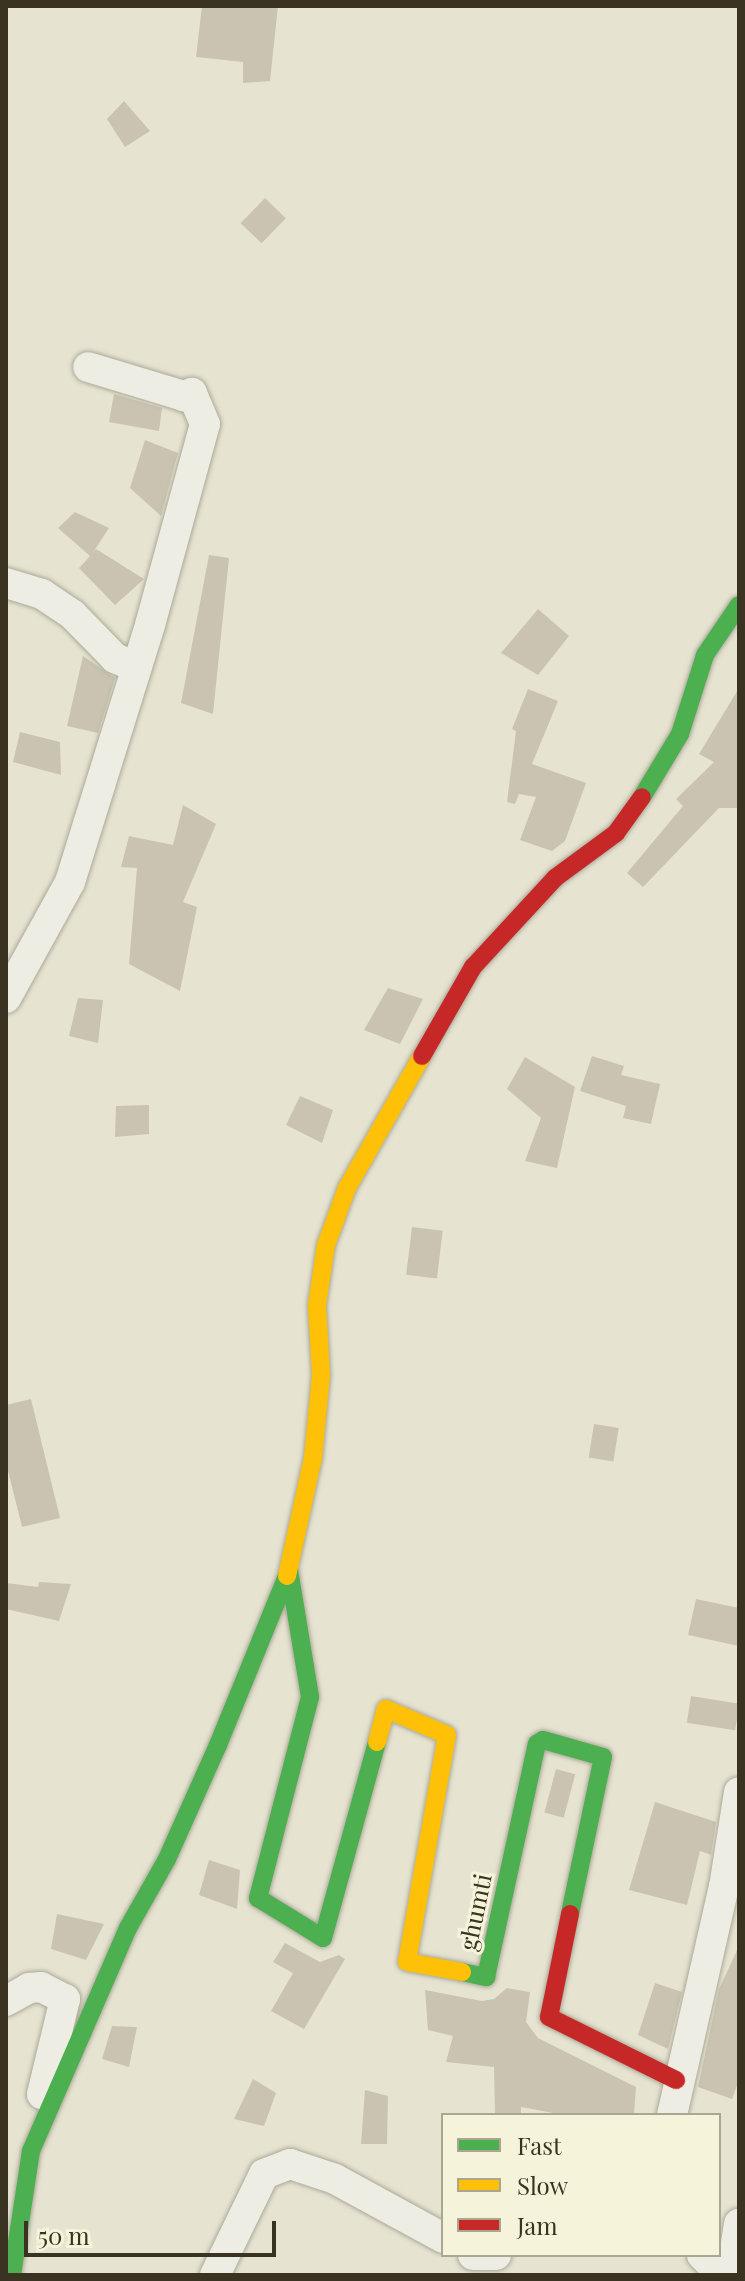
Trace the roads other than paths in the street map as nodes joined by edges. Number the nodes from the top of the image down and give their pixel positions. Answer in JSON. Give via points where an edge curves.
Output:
{"nodes":[{"id":1,"x":88,"y":367,"type":"dead end"},
{"id":2,"x":6,"y":583,"type":"edge"},
{"id":3,"x":739,"y":605,"type":"edge"},
{"id":4,"x":135,"y":667,"type":"junction"},
{"id":5,"x":6,"y":998,"type":"edge"},
{"id":6,"x":289,"y":1570,"type":"junction"},
{"id":7,"x":739,"y":1792,"type":"edge"},
{"id":8,"x":731,"y":1887,"type":"edge"},
{"id":9,"x":6,"y":2001,"type":"edge"},
{"id":10,"x":676,"y":2080,"type":"junction"},
{"id":11,"x":672,"y":2113,"type":"edge"},
{"id":12,"x":31,"y":2151,"type":"junction"},
{"id":13,"x":739,"y":2224,"type":"edge"},
{"id":14,"x":441,"y":2237,"type":"edge"},
{"id":15,"x":704,"y":2257,"type":"edge"},
{"id":16,"x":12,"y":2275,"type":"edge"},
{"id":17,"x":215,"y":2275,"type":"edge"},
{"id":18,"x":722,"y":2275,"type":"edge"},
{"id":19,"x":731,"y":2275,"type":"edge"}],
"edges":[{"from":1,"to":4,"type":"street","via":[[184,396],[192,393],[205,424]]},
{"from":2,"to":4,"type":"street","via":[[42,594],[72,614],[115,658]]},
{"from":3,"to":6,"type":"street","via":[[705,655],[680,734],[664,765],[616,833],[555,878],[473,967],[347,1188],[326,1245],[317,1305],[321,1375],[313,1458]]},
{"from":4,"to":5,"type":"street","via":[[70,882]]},
{"from":6,"to":10,"type":"street","name":"ghumti","via":[[310,1697],[258,1898],[323,1938],[386,1709],[447,1735],[407,1962],[486,1977],[537,1744],[543,1740],[603,1757],[549,2017]]},
{"from":6,"to":12,"type":"street","via":[[218,1745],[167,1859],[128,1928]]},
{"from":7,"to":8,"type":"street"},
{"from":8,"to":10,"type":"street"},
{"from":9,"to":12,"type":"street","via":[[29,1988],[55,1991],[65,1999]]},
{"from":10,"to":11,"type":"street"},
{"from":12,"to":16,"type":"street"},
{"from":13,"to":19,"type":"street"},
{"from":14,"to":17,"type":"street","via":[[335,2179],[290,2164],[264,2174]]},
{"from":15,"to":18,"type":"street"}]}
